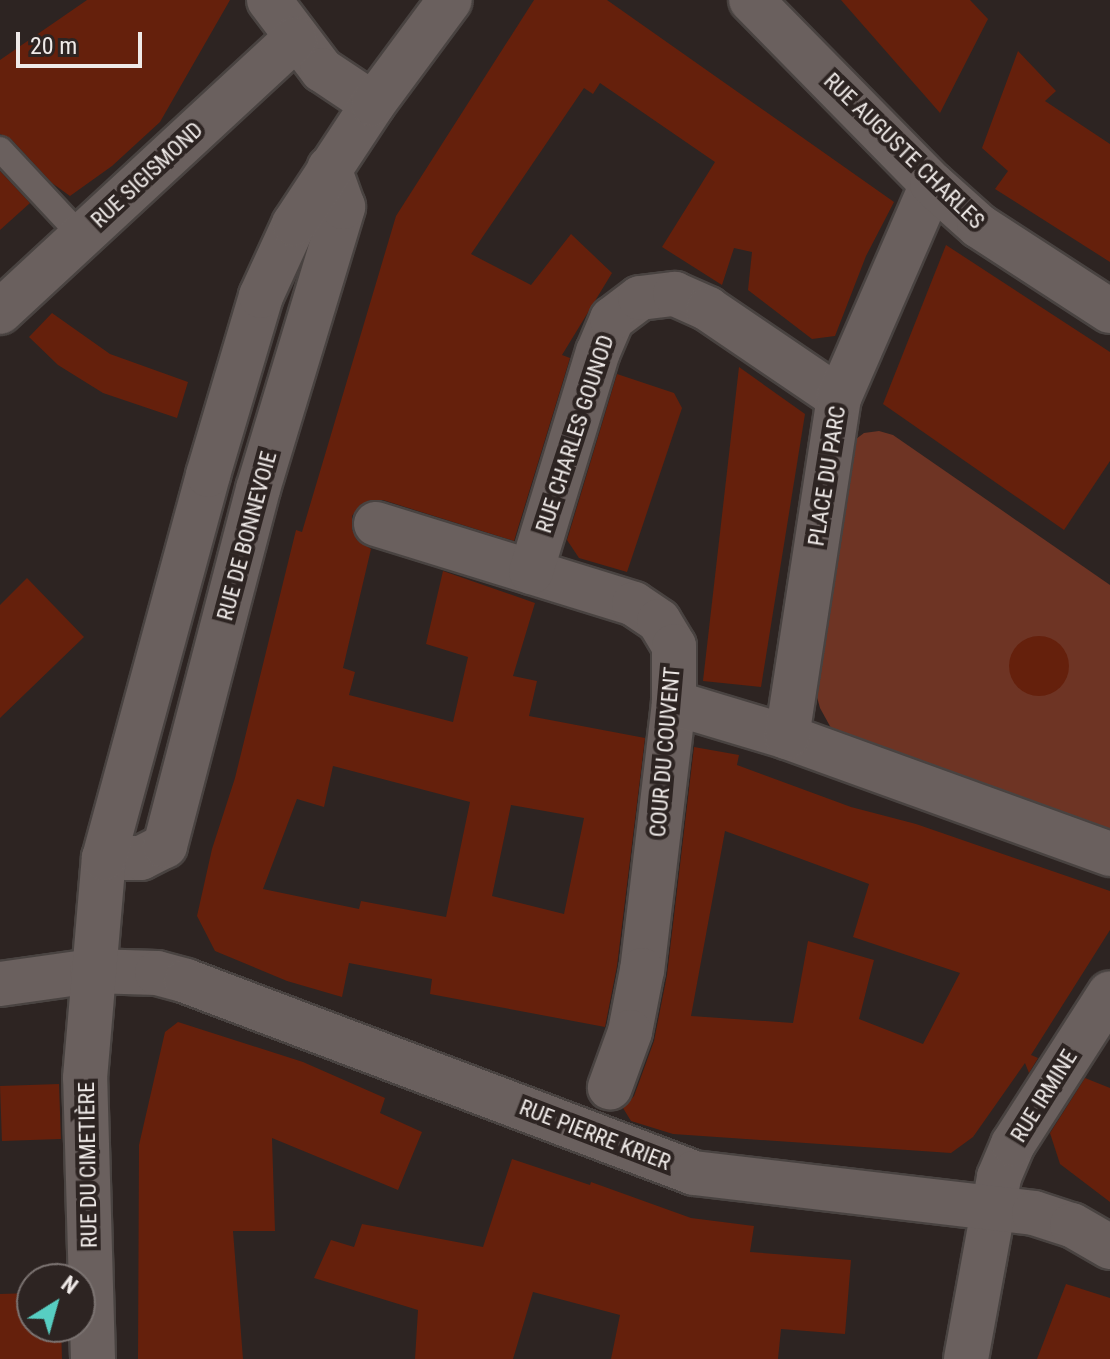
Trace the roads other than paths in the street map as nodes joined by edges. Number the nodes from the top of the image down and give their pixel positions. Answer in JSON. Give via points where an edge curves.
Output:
{"nodes":[{"id":1,"x":269,"y":0,"type":"edge"},
{"id":2,"x":450,"y":0,"type":"edge"},
{"id":3,"x":751,"y":0,"type":"edge"},
{"id":4,"x":295,"y":39,"type":"junction"},
{"id":5,"x":373,"y":104,"type":"junction"},
{"id":6,"x":0,"y":149,"type":"edge"},
{"id":7,"x":932,"y":184,"type":"junction"},
{"id":8,"x":81,"y":236,"type":"junction"},
{"id":9,"x":1110,"y":311,"type":"edge"},
{"id":10,"x":0,"y":312,"type":"edge"},
{"id":11,"x":839,"y":398,"type":"junction"},
{"id":12,"x":376,"y":524,"type":"dead end"},
{"id":13,"x":531,"y":572,"type":"junction"},
{"id":14,"x":674,"y":703,"type":"junction"},
{"id":15,"x":787,"y":737,"type":"junction"},
{"id":16,"x":1110,"y":854,"type":"edge"},
{"id":17,"x":92,"y":971,"type":"junction"},
{"id":18,"x":0,"y":984,"type":"edge"},
{"id":19,"x":1110,"y":993,"type":"edge"},
{"id":20,"x":610,"y":1087,"type":"dead end"},
{"id":21,"x":993,"y":1207,"type":"junction"},
{"id":22,"x":1110,"y":1247,"type":"edge"},
{"id":23,"x":93,"y":1359,"type":"edge"},
{"id":24,"x":966,"y":1359,"type":"edge"}],
"edges":[{"from":1,"to":4,"type":"street"},
{"from":2,"to":5,"type":"street"},
{"from":3,"to":7,"type":"street","name":"RUE AUGUSTE CHARLES"},
{"from":4,"to":5,"type":"street","via":[[322,70]]},
{"from":4,"to":8,"type":"street","name":"RUE SIGISMOND"},
{"from":5,"to":17,"type":"street","via":[[294,224],[257,308],[104,858]]},
{"from":6,"to":8,"type":"lane"},
{"from":7,"to":9,"type":"street","name":"RUE AUGUSTE CHARLES","via":[[979,226]]},
{"from":7,"to":11,"type":"street","name":"PLACE DU PARC"},
{"from":8,"to":10,"type":"street","name":"RUE SIGISMOND"},
{"from":11,"to":13,"type":"street","name":"RUE CHARLES GOUNOD","via":[[708,309],[675,294],[640,298],[612,319],[598,352]]},
{"from":11,"to":15,"type":"street","name":"PLACE DU PARC"},
{"from":12,"to":13,"type":"street","name":"COUR DU COUVENT"},
{"from":13,"to":14,"type":"street","name":"COUR DU COUVENT","via":[[634,604],[659,621],[674,646]]},
{"from":14,"to":15,"type":"street"},
{"from":14,"to":20,"type":"street","name":"COUR DU COUVENT","via":[[642,970],[630,1032]]},
{"from":15,"to":16,"type":"street"},
{"from":17,"to":18,"type":"street","name":"RUE PIERRE KRIER"},
{"from":17,"to":21,"type":"street","name":"RUE PIERRE KRIER","via":[[131,970],[186,981],[694,1173]]},
{"from":17,"to":23,"type":"street","name":"RUE DU CIMETIÈRE","via":[[85,1078]]},
{"from":19,"to":21,"type":"street","name":"RUE IRMINE","via":[[1013,1144]]},
{"from":21,"to":22,"type":"street","name":"RUE PIERRE KRIER","via":[[1072,1225]]},
{"from":21,"to":24,"type":"street","name":"RUE IRMINE"}]}
